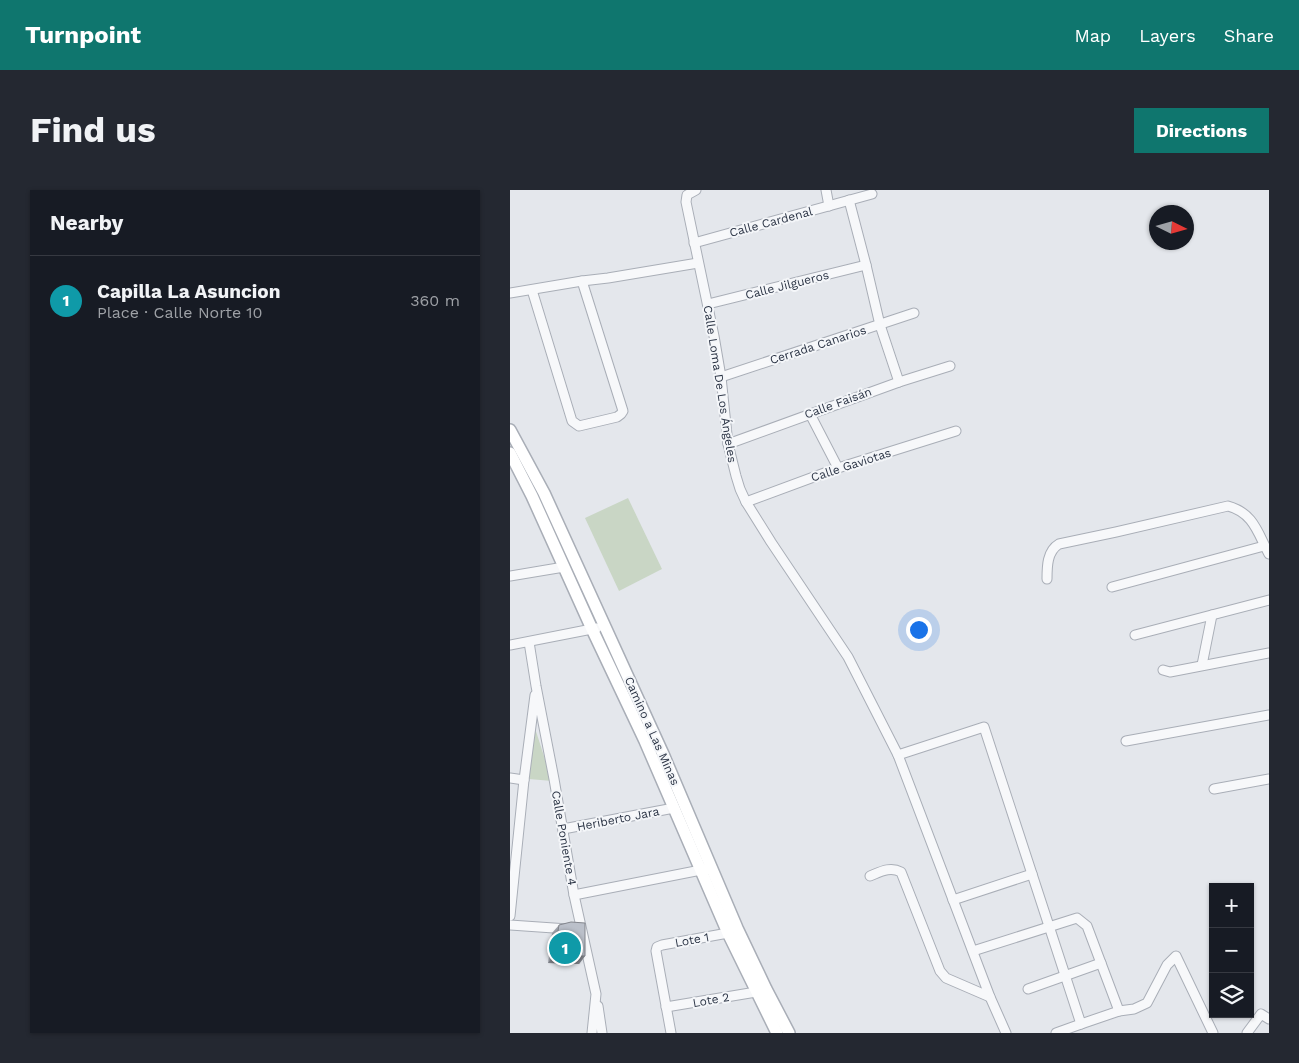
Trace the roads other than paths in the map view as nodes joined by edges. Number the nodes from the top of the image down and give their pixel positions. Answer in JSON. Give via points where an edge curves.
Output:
{"nodes":[{"id":1,"x":826,"y":190,"type":"edge"},
{"id":2,"x":693,"y":191,"type":"edge"},
{"id":3,"x":872,"y":194,"type":"dead end"},
{"id":4,"x":849,"y":200,"type":"junction"},
{"id":5,"x":829,"y":206,"type":"junction"},
{"id":6,"x":694,"y":243,"type":"junction"},
{"id":7,"x":698,"y":263,"type":"junction"},
{"id":8,"x":866,"y":265,"type":"junction"},
{"id":9,"x":582,"y":281,"type":"junction"},
{"id":10,"x":532,"y":290,"type":"junction"},
{"id":11,"x":510,"y":293,"type":"edge"},
{"id":12,"x":708,"y":304,"type":"junction"},
{"id":13,"x":914,"y":313,"type":"dead end"},
{"id":14,"x":880,"y":325,"type":"junction"},
{"id":15,"x":950,"y":366,"type":"dead end"},
{"id":16,"x":721,"y":377,"type":"junction"},
{"id":17,"x":899,"y":382,"type":"junction"},
{"id":18,"x":810,"y":414,"type":"junction"},
{"id":19,"x":510,"y":430,"type":"edge"},
{"id":20,"x":956,"y":431,"type":"dead end"},
{"id":21,"x":728,"y":444,"type":"junction"},
{"id":22,"x":510,"y":452,"type":"edge"},
{"id":23,"x":838,"y":468,"type":"junction"},
{"id":24,"x":746,"y":502,"type":"junction"},
{"id":25,"x":1267,"y":550,"type":"edge"},
{"id":26,"x":564,"y":567,"type":"junction"},
{"id":27,"x":510,"y":576,"type":"edge"},
{"id":28,"x":1047,"y":579,"type":"dead end"},
{"id":29,"x":1112,"y":587,"type":"dead end"},
{"id":30,"x":1269,"y":600,"type":"edge"},
{"id":31,"x":1212,"y":615,"type":"junction"},
{"id":32,"x":605,"y":626,"type":"junction"},
{"id":33,"x":592,"y":629,"type":"junction"},
{"id":34,"x":1135,"y":635,"type":"dead end"},
{"id":35,"x":529,"y":642,"type":"junction"},
{"id":36,"x":510,"y":645,"type":"edge"},
{"id":37,"x":1269,"y":653,"type":"edge"},
{"id":38,"x":1202,"y":665,"type":"junction"},
{"id":39,"x":1163,"y":670,"type":"dead end"},
{"id":40,"x":536,"y":686,"type":"junction"},
{"id":41,"x":1269,"y":714,"type":"edge"},
{"id":42,"x":1126,"y":741,"type":"dead end"},
{"id":43,"x":898,"y":755,"type":"junction"},
{"id":44,"x":510,"y":778,"type":"edge"},
{"id":45,"x":1269,"y":779,"type":"edge"},
{"id":46,"x":524,"y":780,"type":"junction"},
{"id":47,"x":1214,"y":789,"type":"dead end"},
{"id":48,"x":674,"y":808,"type":"junction"},
{"id":49,"x":563,"y":829,"type":"junction"},
{"id":50,"x":706,"y":869,"type":"junction"},
{"id":51,"x":1032,"y":874,"type":"junction"},
{"id":52,"x":870,"y":876,"type":"dead end"},
{"id":53,"x":574,"y":895,"type":"junction"},
{"id":54,"x":953,"y":900,"type":"junction"},
{"id":55,"x":510,"y":916,"type":"edge"},
{"id":56,"x":510,"y":925,"type":"edge"},
{"id":57,"x":1050,"y":927,"type":"junction"},
{"id":58,"x":581,"y":930,"type":"junction"},
{"id":59,"x":728,"y":934,"type":"junction"},
{"id":60,"x":973,"y":951,"type":"junction"},
{"id":61,"x":1101,"y":963,"type":"junction"},
{"id":62,"x":982,"y":975,"type":"junction"},
{"id":63,"x":1066,"y":976,"type":"junction"},
{"id":64,"x":966,"y":987,"type":"junction"},
{"id":65,"x":1028,"y":989,"type":"dead end"},
{"id":66,"x":756,"y":992,"type":"junction"},
{"id":67,"x":596,"y":994,"type":"junction"},
{"id":68,"x":990,"y":997,"type":"junction"},
{"id":69,"x":666,"y":1007,"type":"junction"},
{"id":70,"x":1119,"y":1012,"type":"junction"},
{"id":71,"x":1269,"y":1019,"type":"edge"},
{"id":72,"x":1081,"y":1024,"type":"junction"},
{"id":73,"x":592,"y":1033,"type":"edge"},
{"id":74,"x":602,"y":1033,"type":"edge"},
{"id":75,"x":672,"y":1033,"type":"edge"},
{"id":76,"x":777,"y":1033,"type":"edge"},
{"id":77,"x":790,"y":1033,"type":"edge"},
{"id":78,"x":1006,"y":1033,"type":"edge"},
{"id":79,"x":1056,"y":1033,"type":"edge"},
{"id":80,"x":1213,"y":1033,"type":"edge"},
{"id":81,"x":1247,"y":1033,"type":"edge"}],
"edges":[{"from":1,"to":5,"type":"street"},
{"from":2,"to":6,"type":"street","name":"Calle Loma De Los Ángeles","via":[[685,198]]},
{"from":3,"to":4,"type":"street","name":"Calle Cardenal"},
{"from":4,"to":5,"type":"street","name":"Calle Cardenal"},
{"from":4,"to":8,"type":"street"},
{"from":5,"to":6,"type":"street","name":"Calle Cardenal"},
{"from":6,"to":7,"type":"street","name":"Calle Loma De Los Ángeles"},
{"from":7,"to":9,"type":"street"},
{"from":7,"to":12,"type":"street","name":"Calle Loma De Los Ángeles"},
{"from":8,"to":12,"type":"street","name":"Calle Jilgueros"},
{"from":8,"to":14,"type":"street"},
{"from":9,"to":10,"type":"street"},
{"from":9,"to":10,"type":"street","via":[[623,411],[616,417],[579,426],[572,421]]},
{"from":10,"to":11,"type":"street"},
{"from":12,"to":16,"type":"street","name":"Calle Loma De Los Ángeles"},
{"from":13,"to":14,"type":"street","name":"Cerrada Canarios"},
{"from":14,"to":16,"type":"street","name":"Cerrada Canarios"},
{"from":14,"to":17,"type":"street"},
{"from":15,"to":17,"type":"street","name":"Calle Faisán"},
{"from":16,"to":21,"type":"street","name":"Calle Loma De Los Ángeles"},
{"from":17,"to":18,"type":"street","name":"Calle Faisán"},
{"from":18,"to":21,"type":"street","name":"Calle Faisán"},
{"from":18,"to":23,"type":"street"},
{"from":19,"to":32,"type":"street","name":"Camino a Las Minas","via":[[544,493]]},
{"from":20,"to":23,"type":"street","name":"Calle Gaviotas"},
{"from":21,"to":24,"type":"street","name":"Calle Loma De Los Ángeles"},
{"from":22,"to":26,"type":"street","name":"Camino a Las Minas"},
{"from":23,"to":24,"type":"street","name":"Calle Gaviotas"},
{"from":24,"to":43,"type":"street","name":"Calle Loma De Los Ángeles","via":[[848,657]]},
{"from":25,"to":28,"type":"street","via":[[1247,515],[1228,506],[1059,544],[1052,550]]},
{"from":25,"to":29,"type":"street"},
{"from":26,"to":27,"type":"street"},
{"from":26,"to":33,"type":"street","name":"Camino a Las Minas"},
{"from":30,"to":31,"type":"street"},
{"from":31,"to":34,"type":"street"},
{"from":31,"to":38,"type":"street"},
{"from":32,"to":33,"type":"street"},
{"from":32,"to":50,"type":"street","name":"Camino a Las Minas","via":[[663,754]]},
{"from":33,"to":35,"type":"street"},
{"from":33,"to":48,"type":"street","name":"Camino a Las Minas"},
{"from":35,"to":36,"type":"street"},
{"from":35,"to":40,"type":"street","name":"Calle Poniente 4"},
{"from":37,"to":38,"type":"street"},
{"from":38,"to":39,"type":"street","via":[[1170,672]]},
{"from":40,"to":46,"type":"street"},
{"from":40,"to":49,"type":"street","name":"Calle Poniente 4"},
{"from":41,"to":42,"type":"street"},
{"from":43,"to":51,"type":"street","via":[[984,727]]},
{"from":43,"to":54,"type":"street","name":"Calle Loma De Los Ángeles"},
{"from":44,"to":46,"type":"street"},
{"from":45,"to":47,"type":"street"},
{"from":46,"to":55,"type":"street"},
{"from":48,"to":49,"type":"street","name":"Heriberto Jara"},
{"from":48,"to":50,"type":"street","name":"Camino a Las Minas"},
{"from":49,"to":53,"type":"street","name":"Calle Poniente 4"},
{"from":50,"to":53,"type":"street"},
{"from":50,"to":59,"type":"street","name":"Camino a Las Minas"},
{"from":50,"to":77,"type":"street","name":"Camino a Las Minas"},
{"from":51,"to":54,"type":"street"},
{"from":51,"to":57,"type":"street"},
{"from":52,"to":64,"type":"street","via":[[890,869],[901,872],[940,971],[946,978]]},
{"from":53,"to":58,"type":"street","name":"Calle Poniente 4"},
{"from":54,"to":60,"type":"street","name":"Calle Loma De Los Ángeles"},
{"from":56,"to":58,"type":"street"},
{"from":57,"to":60,"type":"street"},
{"from":57,"to":61,"type":"street","via":[[1077,918],[1087,926]]},
{"from":57,"to":63,"type":"street"},
{"from":58,"to":67,"type":"street","name":"Calle Poniente 4"},
{"from":59,"to":66,"type":"street","name":"Camino a Las Minas"},
{"from":59,"to":69,"type":"street","name":"Lote 1","via":[[657,947]]},
{"from":60,"to":62,"type":"street","name":"Calle Loma De Los Ángeles"},
{"from":61,"to":63,"type":"street"},
{"from":61,"to":70,"type":"street"},
{"from":62,"to":64,"type":"street"},
{"from":62,"to":68,"type":"street","name":"Calle Loma De Los Ángeles"},
{"from":63,"to":65,"type":"street"},
{"from":63,"to":72,"type":"street"},
{"from":64,"to":68,"type":"street"},
{"from":66,"to":69,"type":"street","name":"Lote 2"},
{"from":66,"to":76,"type":"street","name":"Camino a Las Minas"},
{"from":67,"to":73,"type":"street","name":"Calle Poniente 4"},
{"from":67,"to":74,"type":"street"},
{"from":68,"to":78,"type":"street","name":"Calle Loma De Los Ángeles"},
{"from":69,"to":75,"type":"street"},
{"from":70,"to":72,"type":"street"},
{"from":70,"to":80,"type":"street","via":[[1147,1003],[1176,956]]},
{"from":71,"to":81,"type":"street","via":[[1261,1014]]},
{"from":72,"to":79,"type":"street"}]}
